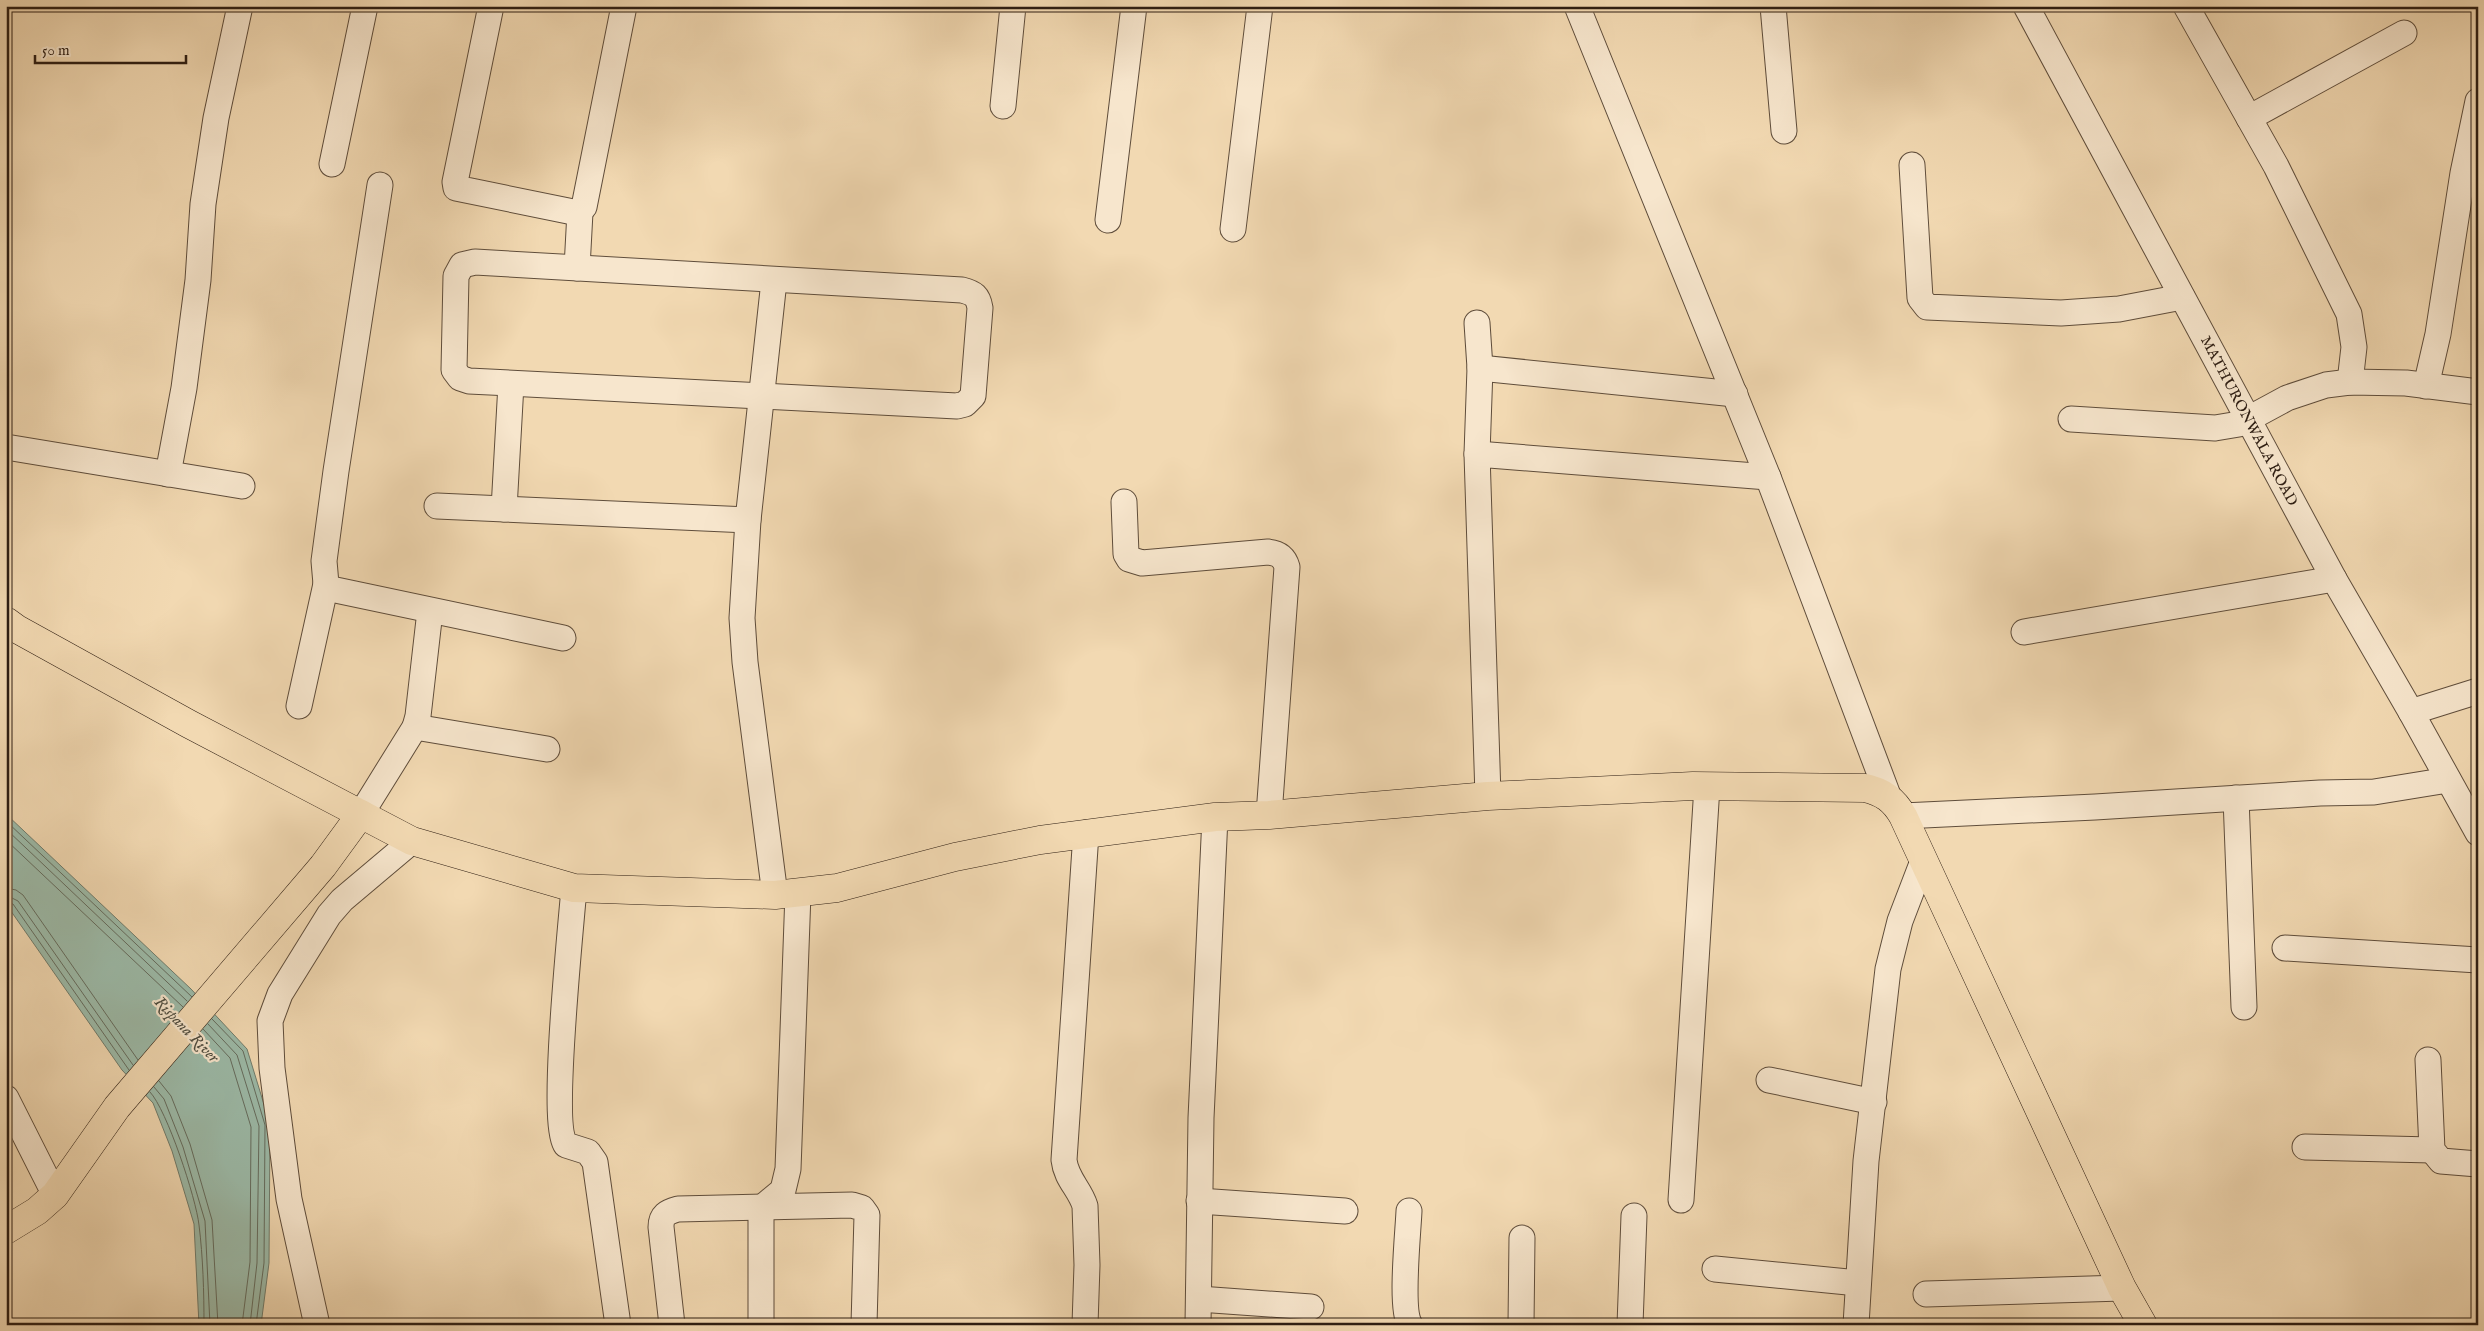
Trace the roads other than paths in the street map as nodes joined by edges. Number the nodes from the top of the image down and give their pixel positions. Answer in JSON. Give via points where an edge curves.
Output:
{"nodes":[{"id":1,"x":240,"y":6,"type":"edge"},
{"id":2,"x":365,"y":6,"type":"edge"},
{"id":3,"x":491,"y":6,"type":"edge"},
{"id":4,"x":624,"y":6,"type":"edge"},
{"id":5,"x":1013,"y":6,"type":"edge"},
{"id":6,"x":1134,"y":6,"type":"edge"},
{"id":7,"x":1260,"y":6,"type":"edge"},
{"id":8,"x":1577,"y":6,"type":"edge"},
{"id":9,"x":1773,"y":6,"type":"edge"},
{"id":10,"x":2026,"y":6,"type":"edge"},
{"id":11,"x":2186,"y":6,"type":"edge"},
{"id":12,"x":2404,"y":32,"type":"dead end"},
{"id":13,"x":2478,"y":102,"type":"edge"},
{"id":14,"x":1003,"y":106,"type":"dead end"},
{"id":15,"x":2249,"y":118,"type":"junction"},
{"id":16,"x":1784,"y":131,"type":"dead end"},
{"id":17,"x":332,"y":164,"type":"dead end"},
{"id":18,"x":1912,"y":165,"type":"dead end"},
{"id":19,"x":380,"y":186,"type":"dead end"},
{"id":20,"x":580,"y":212,"type":"junction"},
{"id":21,"x":1108,"y":220,"type":"dead end"},
{"id":22,"x":1233,"y":229,"type":"dead end"},
{"id":23,"x":577,"y":268,"type":"junction"},
{"id":24,"x":774,"y":280,"type":"junction"},
{"id":25,"x":2182,"y":298,"type":"junction"},
{"id":26,"x":1477,"y":323,"type":"dead end"},
{"id":27,"x":1480,"y":368,"type":"junction"},
{"id":28,"x":2350,"y":382,"type":"junction"},
{"id":29,"x":511,"y":384,"type":"junction"},
{"id":30,"x":2426,"y":386,"type":"junction"},
{"id":31,"x":2478,"y":392,"type":"edge"},
{"id":32,"x":1735,"y":394,"type":"junction"},
{"id":33,"x":762,"y":397,"type":"junction"},
{"id":34,"x":2071,"y":419,"type":"dead end"},
{"id":35,"x":2250,"y":420,"type":"junction"},
{"id":36,"x":6,"y":447,"type":"edge"},
{"id":37,"x":1477,"y":454,"type":"junction"},
{"id":38,"x":168,"y":474,"type":"junction"},
{"id":39,"x":1768,"y":476,"type":"junction"},
{"id":40,"x":242,"y":486,"type":"dead end"},
{"id":41,"x":1124,"y":502,"type":"dead end"},
{"id":42,"x":438,"y":506,"type":"dead end"},
{"id":43,"x":504,"y":509,"type":"junction"},
{"id":44,"x":748,"y":520,"type":"junction"},
{"id":45,"x":2334,"y":579,"type":"junction"},
{"id":46,"x":326,"y":584,"type":"junction"},
{"id":47,"x":430,"y":611,"type":"junction"},
{"id":48,"x":6,"y":621,"type":"edge"},
{"id":49,"x":2024,"y":632,"type":"dead end"},
{"id":50,"x":563,"y":638,"type":"dead end"},
{"id":51,"x":2478,"y":691,"type":"edge"},
{"id":52,"x":299,"y":706,"type":"dead end"},
{"id":53,"x":2412,"y":712,"type":"junction"},
{"id":54,"x":415,"y":726,"type":"junction"},
{"id":55,"x":547,"y":749,"type":"dead end"},
{"id":56,"x":2448,"y":780,"type":"junction"},
{"id":57,"x":1707,"y":786,"type":"junction"},
{"id":58,"x":1488,"y":796,"type":"junction"},
{"id":59,"x":2236,"y":798,"type":"junction"},
{"id":60,"x":1896,"y":807,"type":"junction"},
{"id":61,"x":361,"y":814,"type":"junction"},
{"id":62,"x":1269,"y":815,"type":"junction"},
{"id":63,"x":1216,"y":817,"type":"junction"},
{"id":64,"x":1086,"y":833,"type":"junction"},
{"id":65,"x":2478,"y":833,"type":"edge"},
{"id":66,"x":412,"y":841,"type":"junction"},
{"id":67,"x":1923,"y":861,"type":"junction"},
{"id":68,"x":574,"y":888,"type":"junction"},
{"id":69,"x":787,"y":894,"type":"junction"},
{"id":70,"x":2285,"y":948,"type":"dead end"},
{"id":71,"x":2478,"y":960,"type":"edge"},
{"id":72,"x":2244,"y":1008,"type":"dead end"},
{"id":73,"x":2428,"y":1060,"type":"dead end"},
{"id":74,"x":1769,"y":1080,"type":"dead end"},
{"id":75,"x":6,"y":1098,"type":"edge"},
{"id":76,"x":1874,"y":1102,"type":"junction"},
{"id":77,"x":2305,"y":1147,"type":"dead end"},
{"id":78,"x":2432,"y":1150,"type":"junction"},
{"id":79,"x":2478,"y":1164,"type":"edge"},
{"id":80,"x":55,"y":1195,"type":"junction"},
{"id":81,"x":1681,"y":1200,"type":"dead end"},
{"id":82,"x":1199,"y":1201,"type":"junction"},
{"id":83,"x":765,"y":1205,"type":"junction"},
{"id":84,"x":1345,"y":1211,"type":"dead end"},
{"id":85,"x":1409,"y":1211,"type":"dead end"},
{"id":86,"x":1634,"y":1216,"type":"dead end"},
{"id":87,"x":6,"y":1230,"type":"edge"},
{"id":88,"x":1522,"y":1238,"type":"dead end"},
{"id":89,"x":1715,"y":1269,"type":"dead end"},
{"id":90,"x":1858,"y":1283,"type":"junction"},
{"id":91,"x":2122,"y":1288,"type":"junction"},
{"id":92,"x":1926,"y":1294,"type":"dead end"},
{"id":93,"x":1199,"y":1299,"type":"junction"},
{"id":94,"x":1311,"y":1307,"type":"dead end"},
{"id":95,"x":317,"y":1325,"type":"edge"},
{"id":96,"x":618,"y":1325,"type":"edge"},
{"id":97,"x":672,"y":1325,"type":"edge"},
{"id":98,"x":761,"y":1325,"type":"edge"},
{"id":99,"x":864,"y":1325,"type":"edge"},
{"id":100,"x":1084,"y":1325,"type":"edge"},
{"id":101,"x":1198,"y":1325,"type":"edge"},
{"id":102,"x":1410,"y":1325,"type":"edge"},
{"id":103,"x":1521,"y":1325,"type":"edge"},
{"id":104,"x":1630,"y":1325,"type":"edge"},
{"id":105,"x":1856,"y":1325,"type":"edge"},
{"id":106,"x":2142,"y":1325,"type":"edge"}],
"edges":[{"from":1,"to":38,"type":"street","via":[[216,118],[203,204],[198,280],[184,388]]},
{"from":2,"to":17,"type":"street"},
{"from":3,"to":20,"type":"street","via":[[456,188]]},
{"from":4,"to":20,"type":"street","via":[[584,207]]},
{"from":5,"to":14,"type":"street"},
{"from":6,"to":21,"type":"street"},
{"from":7,"to":22,"type":"street"},
{"from":8,"to":32,"type":"street"},
{"from":9,"to":16,"type":"street"},
{"from":10,"to":25,"type":"street","name":"MATHURONWALA ROAD"},
{"from":11,"to":15,"type":"street"},
{"from":12,"to":15,"type":"street"},
{"from":13,"to":30,"type":"street"},
{"from":15,"to":28,"type":"street","via":[[2349,314],[2354,347]]},
{"from":18,"to":25,"type":"street","via":[[1920,298],[1927,307],[2061,313],[2119,309]]},
{"from":19,"to":46,"type":"street","via":[[324,561]]},
{"from":20,"to":23,"type":"street"},
{"from":23,"to":24,"type":"street"},
{"from":23,"to":29,"type":"street","via":[[475,262],[458,269],[454,370],[460,378],[469,381]]},
{"from":24,"to":33,"type":"street"},
{"from":24,"to":33,"type":"street","via":[[972,293],[977,297],[980,308],[973,396],[965,404],[957,406]]},
{"from":25,"to":35,"type":"street","name":"MATHURONWALA ROAD"},
{"from":26,"to":27,"type":"street"},
{"from":27,"to":32,"type":"street"},
{"from":27,"to":37,"type":"street"},
{"from":28,"to":30,"type":"street"},
{"from":28,"to":35,"type":"street","via":[[2306,390]]},
{"from":29,"to":33,"type":"street"},
{"from":29,"to":43,"type":"street"},
{"from":30,"to":31,"type":"street"},
{"from":32,"to":39,"type":"street"},
{"from":33,"to":44,"type":"street"},
{"from":34,"to":35,"type":"street","via":[[2215,428]]},
{"from":35,"to":45,"type":"street","name":"MATHURONWALA ROAD"},
{"from":36,"to":38,"type":"street"},
{"from":37,"to":39,"type":"street"},
{"from":37,"to":58,"type":"street"},
{"from":38,"to":40,"type":"street"},
{"from":39,"to":60,"type":"street"},
{"from":41,"to":62,"type":"street","via":[[1126,554],[1133,561],[1142,563],[1268,552],[1280,555],[1285,561]]},
{"from":42,"to":43,"type":"street"},
{"from":43,"to":44,"type":"street"},
{"from":44,"to":69,"type":"street","via":[[742,618],[745,662]]},
{"from":45,"to":49,"type":"street"},
{"from":45,"to":53,"type":"street","name":"MATHURONWALA ROAD"},
{"from":46,"to":47,"type":"street","via":[[332,589]]},
{"from":46,"to":52,"type":"street"},
{"from":47,"to":50,"type":"street"},
{"from":47,"to":54,"type":"street"},
{"from":48,"to":61,"type":"main road","via":[[189,724]]},
{"from":51,"to":53,"type":"street"},
{"from":53,"to":56,"type":"street","name":"MATHURONWALA ROAD"},
{"from":54,"to":55,"type":"street"},
{"from":54,"to":61,"type":"street"},
{"from":56,"to":59,"type":"street","via":[[2374,792]]},
{"from":56,"to":65,"type":"street","name":"MATHURONWALA ROAD"},
{"from":57,"to":58,"type":"main road"},
{"from":57,"to":60,"type":"main road","via":[[1865,788]]},
{"from":57,"to":81,"type":"street"},
{"from":58,"to":62,"type":"main road"},
{"from":59,"to":60,"type":"street","via":[[2095,807]]},
{"from":59,"to":72,"type":"street"},
{"from":60,"to":67,"type":"main road"},
{"from":61,"to":66,"type":"main road"},
{"from":61,"to":80,"type":"main road","via":[[323,866],[125,1098]]},
{"from":62,"to":63,"type":"main road"},
{"from":63,"to":64,"type":"main road"},
{"from":63,"to":82,"type":"street"},
{"from":64,"to":69,"type":"main road","via":[[964,855],[860,883]]},
{"from":64,"to":100,"type":"street","via":[[1064,1160],[1067,1174],[1086,1206],[1088,1265]]},
{"from":66,"to":68,"type":"main road"},
{"from":66,"to":95,"type":"street","via":[[342,900],[329,915],[280,994],[270,1022],[272,1068],[289,1199]]},
{"from":67,"to":76,"type":"street","via":[[1900,921],[1888,969]]},
{"from":67,"to":91,"type":"main road"},
{"from":68,"to":69,"type":"main road"},
{"from":68,"to":96,"type":"street","via":[[561,1061],[560,1133],[566,1145],[588,1152],[595,1162]]},
{"from":69,"to":83,"type":"street","via":[[788,1169],[783,1190]]},
{"from":70,"to":71,"type":"street"},
{"from":73,"to":78,"type":"street"},
{"from":74,"to":76,"type":"street"},
{"from":75,"to":80,"type":"street"},
{"from":76,"to":90,"type":"street","via":[[1866,1161]]},
{"from":77,"to":78,"type":"street"},
{"from":78,"to":79,"type":"street","via":[[2442,1161]]},
{"from":80,"to":87,"type":"main road","via":[[37,1211]]},
{"from":82,"to":84,"type":"street"},
{"from":82,"to":93,"type":"street"},
{"from":83,"to":97,"type":"street","via":[[678,1209],[665,1214],[661,1220]]},
{"from":83,"to":98,"type":"street","via":[[761,1215]]},
{"from":83,"to":99,"type":"street","via":[[852,1205],[865,1212]]},
{"from":85,"to":102,"type":"street","via":[[1406,1304]]},
{"from":86,"to":104,"type":"street"},
{"from":88,"to":103,"type":"street"},
{"from":89,"to":90,"type":"street"},
{"from":90,"to":105,"type":"street"},
{"from":91,"to":92,"type":"street"},
{"from":91,"to":106,"type":"main road"},
{"from":93,"to":94,"type":"street"},
{"from":93,"to":101,"type":"street"}]}
